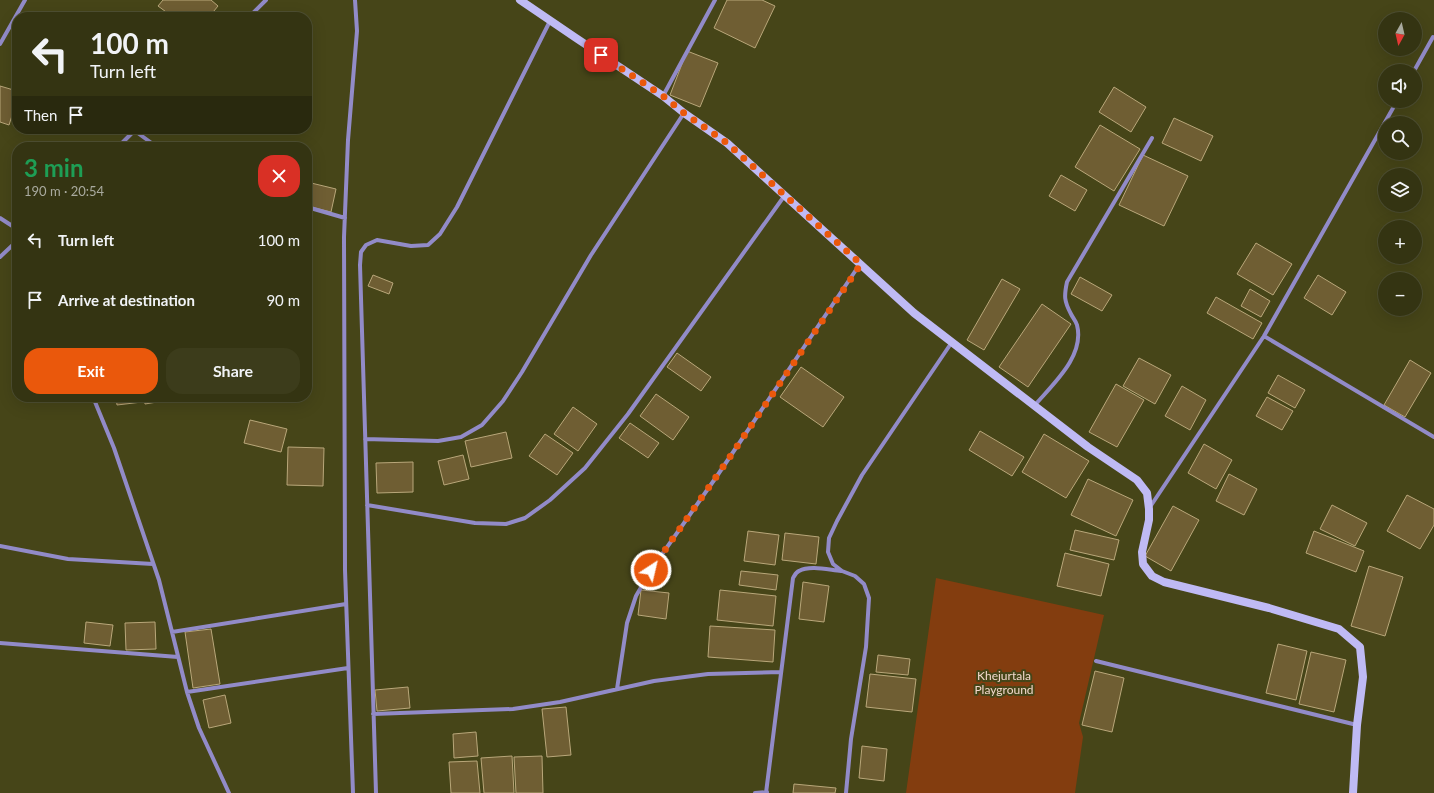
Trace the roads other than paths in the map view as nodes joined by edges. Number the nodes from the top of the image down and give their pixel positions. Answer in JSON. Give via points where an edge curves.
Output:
{"nodes":[{"id":1,"x":25,"y":0,"type":"edge"},
{"id":2,"x":266,"y":0,"type":"edge"},
{"id":3,"x":355,"y":0,"type":"edge"},
{"id":4,"x":520,"y":0,"type":"edge"},
{"id":5,"x":714,"y":0,"type":"edge"},
{"id":6,"x":18,"y":12,"type":"edge"},
{"id":7,"x":255,"y":12,"type":"edge"},
{"id":8,"x":550,"y":21,"type":"junction"},
{"id":9,"x":12,"y":23,"type":"edge"},
{"id":10,"x":1433,"y":37,"type":"dead end"},
{"id":11,"x":0,"y":44,"type":"edge"},
{"id":12,"x":1418,"y":64,"type":"edge"},
{"id":13,"x":663,"y":96,"type":"junction"},
{"id":14,"x":1393,"y":108,"type":"edge"},
{"id":15,"x":684,"y":113,"type":"junction"},
{"id":16,"x":132,"y":134,"type":"edge"},
{"id":17,"x":141,"y":134,"type":"edge"},
{"id":18,"x":1152,"y":138,"type":"dead end"},
{"id":19,"x":123,"y":142,"type":"edge"},
{"id":20,"x":151,"y":142,"type":"edge"},
{"id":21,"x":785,"y":195,"type":"junction"},
{"id":22,"x":312,"y":208,"type":"edge"},
{"id":23,"x":0,"y":218,"type":"edge"},
{"id":24,"x":345,"y":218,"type":"junction"},
{"id":25,"x":12,"y":226,"type":"edge"},
{"id":26,"x":12,"y":246,"type":"edge"},
{"id":27,"x":0,"y":257,"type":"edge"},
{"id":28,"x":861,"y":264,"type":"junction"},
{"id":29,"x":1264,"y":336,"type":"junction"},
{"id":30,"x":952,"y":341,"type":"junction"},
{"id":31,"x":94,"y":402,"type":"edge"},
{"id":32,"x":1035,"y":405,"type":"junction"},
{"id":33,"x":1434,"y":437,"type":"edge"},
{"id":34,"x":365,"y":439,"type":"junction"},
{"id":35,"x":367,"y":505,"type":"junction"},
{"id":36,"x":1149,"y":509,"type":"junction"},
{"id":37,"x":0,"y":546,"type":"edge"},
{"id":38,"x":153,"y":564,"type":"junction"},
{"id":39,"x":842,"y":571,"type":"junction"},
{"id":40,"x":346,"y":604,"type":"junction"},
{"id":41,"x":172,"y":632,"type":"junction"},
{"id":42,"x":0,"y":643,"type":"edge"},
{"id":43,"x":178,"y":657,"type":"junction"},
{"id":44,"x":1096,"y":661,"type":"dead end"},
{"id":45,"x":348,"y":668,"type":"junction"},
{"id":46,"x":781,"y":672,"type":"junction"},
{"id":47,"x":617,"y":689,"type":"junction"},
{"id":48,"x":187,"y":692,"type":"junction"},
{"id":49,"x":373,"y":714,"type":"junction"},
{"id":50,"x":1357,"y":725,"type":"junction"},
{"id":51,"x":229,"y":793,"type":"edge"},
{"id":52,"x":353,"y":793,"type":"edge"},
{"id":53,"x":376,"y":793,"type":"edge"},
{"id":54,"x":754,"y":793,"type":"edge"},
{"id":55,"x":766,"y":793,"type":"edge"},
{"id":56,"x":846,"y":793,"type":"edge"},
{"id":57,"x":1353,"y":793,"type":"edge"}],
"edges":[{"from":1,"to":6,"type":"street"},
{"from":2,"to":7,"type":"street"},
{"from":3,"to":24,"type":"street","via":[[357,31],[348,140]]},
{"from":4,"to":8,"type":"street"},
{"from":5,"to":13,"type":"street"},
{"from":8,"to":13,"type":"street"},
{"from":8,"to":34,"type":"street","via":[[457,207],[440,234],[428,245],[412,246],[377,240],[366,245],[361,252]]},
{"from":9,"to":11,"type":"street"},
{"from":10,"to":12,"type":"street"},
{"from":13,"to":15,"type":"street"},
{"from":14,"to":29,"type":"street"},
{"from":15,"to":21,"type":"street","via":[[727,143]]},
{"from":15,"to":34,"type":"street","via":[[590,254],[522,372],[503,401],[482,425],[461,437],[438,441]]},
{"from":16,"to":19,"type":"street"},
{"from":17,"to":20,"type":"street"},
{"from":18,"to":32,"type":"street","via":[[1067,282],[1064,296],[1066,306],[1077,325],[1078,340],[1074,355],[1065,369]]},
{"from":21,"to":28,"type":"street"},
{"from":21,"to":35,"type":"street","via":[[628,414],[585,468],[550,500],[525,518],[506,524],[475,523]]},
{"from":22,"to":24,"type":"street"},
{"from":23,"to":25,"type":"street"},
{"from":24,"to":40,"type":"street"},
{"from":26,"to":27,"type":"street"},
{"from":28,"to":30,"type":"street","via":[[914,313]]},
{"from":28,"to":47,"type":"street","via":[[651,570],[636,596],[627,623]]},
{"from":29,"to":33,"type":"street"},
{"from":29,"to":36,"type":"street"},
{"from":30,"to":32,"type":"street"},
{"from":30,"to":39,"type":"street","via":[[862,476],[837,521],[828,552],[833,564]]},
{"from":31,"to":38,"type":"street","via":[[114,448]]},
{"from":32,"to":36,"type":"street","via":[[1088,447],[1137,480],[1147,493]]},
{"from":34,"to":35,"type":"street"},
{"from":35,"to":49,"type":"street"},
{"from":36,"to":50,"type":"street","via":[[1142,552],[1143,564],[1152,576],[1164,582],[1269,608],[1339,629],[1360,647],[1363,677]]},
{"from":37,"to":38,"type":"street","via":[[68,558]]},
{"from":38,"to":41,"type":"street"},
{"from":39,"to":46,"type":"street","via":[[814,568],[797,571],[793,578]]},
{"from":39,"to":56,"type":"street","via":[[855,576],[864,584],[869,598],[866,647],[851,739]]},
{"from":40,"to":41,"type":"street"},
{"from":40,"to":45,"type":"street"},
{"from":41,"to":43,"type":"street"},
{"from":42,"to":43,"type":"street"},
{"from":43,"to":48,"type":"street"},
{"from":44,"to":50,"type":"street"},
{"from":45,"to":48,"type":"street"},
{"from":45,"to":52,"type":"street"},
{"from":46,"to":47,"type":"street","via":[[708,674]]},
{"from":46,"to":55,"type":"street"},
{"from":47,"to":49,"type":"street","via":[[560,702],[513,709]]},
{"from":48,"to":51,"type":"street","via":[[199,728]]},
{"from":49,"to":53,"type":"street"},
{"from":50,"to":57,"type":"street"},
{"from":54,"to":55,"type":"street"}]}
